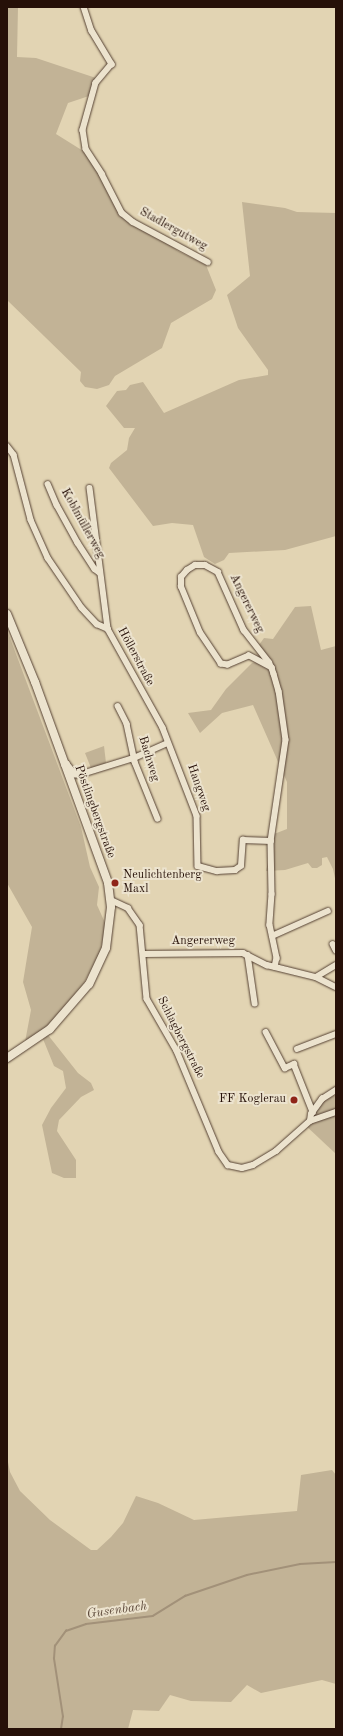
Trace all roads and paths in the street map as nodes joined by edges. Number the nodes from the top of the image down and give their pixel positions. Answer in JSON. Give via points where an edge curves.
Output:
{"nodes":[{"id":1,"x":84,"y":7,"type":"edge"},
{"id":2,"x":208,"y":262,"type":"dead end"},
{"id":3,"x":7,"y":446,"type":"edge"},
{"id":4,"x":48,"y":484,"type":"dead end"},
{"id":5,"x":90,"y":488,"type":"dead end"},
{"id":6,"x":100,"y":573,"type":"junction"},
{"id":7,"x":8,"y":619,"type":"edge"},
{"id":8,"x":108,"y":629,"type":"junction"},
{"id":9,"x":272,"y":668,"type":"junction"},
{"id":10,"x":118,"y":706,"type":"dead end"},
{"id":11,"x":167,"y":743,"type":"junction"},
{"id":12,"x":134,"y":758,"type":"junction"},
{"id":13,"x":64,"y":765,"type":"junction"},
{"id":14,"x":158,"y":819,"type":"dead end"},
{"id":15,"x":271,"y":841,"type":"junction"},
{"id":16,"x":111,"y":900,"type":"junction"},
{"id":17,"x":328,"y":911,"type":"dead end"},
{"id":18,"x":272,"y":936,"type":"junction"},
{"id":19,"x":144,"y":954,"type":"junction"},
{"id":20,"x":248,"y":955,"type":"junction"},
{"id":21,"x":336,"y":965,"type":"edge"},
{"id":22,"x":274,"y":967,"type":"junction"},
{"id":23,"x":316,"y":977,"type":"junction"},
{"id":24,"x":336,"y":987,"type":"edge"},
{"id":25,"x":255,"y":1003,"type":"dead end"},
{"id":26,"x":266,"y":1032,"type":"dead end"},
{"id":27,"x":336,"y":1034,"type":"edge"},
{"id":28,"x":297,"y":1049,"type":"dead end"},
{"id":29,"x":7,"y":1058,"type":"edge"},
{"id":30,"x":336,"y":1090,"type":"edge"},
{"id":31,"x":313,"y":1112,"type":"junction"},
{"id":32,"x":336,"y":1112,"type":"edge"},
{"id":33,"x":310,"y":1121,"type":"junction"}],
"edges":[{"from":1,"to":2,"type":"street","name":"Stadlergutweg","via":[[90,26],[112,64],[96,83],[83,130],[86,149],[122,213],[133,222]]},
{"from":3,"to":8,"type":"street","name":"Höllerstraße","via":[[14,455],[31,520],[48,558],[82,608],[97,624]]},
{"from":4,"to":6,"type":"street","name":"Koblmüllerweg","via":[[75,536]]},
{"from":5,"to":6,"type":"street","name":"Koblmüllerweg"},
{"from":6,"to":8,"type":"street","name":"Koblmüllerweg"},
{"from":7,"to":13,"type":"main road","name":"Pöstlingbergstraße","via":[[35,682]]},
{"from":8,"to":11,"type":"street","name":"Höllerstraße","via":[[163,728]]},
{"from":9,"to":9,"type":"street","name":"Angererweg","via":[[244,630],[218,572],[205,565],[187,570],[182,577],[181,587],[200,634],[221,664],[228,665],[249,656]]},
{"from":9,"to":15,"type":"street","name":"Angererweg","via":[[279,691],[286,740]]},
{"from":10,"to":12,"type":"street","name":"Bachweg","via":[[127,724]]},
{"from":11,"to":12,"type":"street"},
{"from":11,"to":15,"type":"street","name":"Hangweg","via":[[175,754],[197,816],[198,866],[217,871],[235,870],[241,866],[244,840]]},
{"from":12,"to":13,"type":"street","via":[[79,774],[75,774],[68,764]]},
{"from":12,"to":14,"type":"street","name":"Bachweg"},
{"from":13,"to":16,"type":"main road","name":"Pöstlingbergstraße","via":[[108,883]]},
{"from":15,"to":18,"type":"street","name":"Angererweg"},
{"from":16,"to":19,"type":"street","name":"Schlagbergstraße","via":[[124,905],[136,919],[141,930]]},
{"from":16,"to":29,"type":"main road","name":"Pöstlingbergstraße","via":[[106,948],[89,984],[50,1029]]},
{"from":17,"to":18,"type":"street"},
{"from":18,"to":22,"type":"street","name":"Angererweg","via":[[277,958]]},
{"from":19,"to":20,"type":"street","name":"Angererweg","via":[[235,952]]},
{"from":19,"to":33,"type":"street","name":"Schlagbergstraße","via":[[144,986],[147,999],[177,1051],[225,1163],[237,1168],[253,1164],[276,1151]]},
{"from":20,"to":22,"type":"street","name":"Angererweg"},
{"from":20,"to":25,"type":"street"},
{"from":21,"to":23,"type":"street"},
{"from":22,"to":23,"type":"street"},
{"from":23,"to":24,"type":"street"},
{"from":26,"to":31,"type":"street","via":[[285,1068],[294,1064]]},
{"from":27,"to":28,"type":"street"},
{"from":30,"to":31,"type":"street","via":[[326,1096]]},
{"from":31,"to":33,"type":"street"},
{"from":32,"to":33,"type":"street","name":"Schlagbergstraße"}]}
